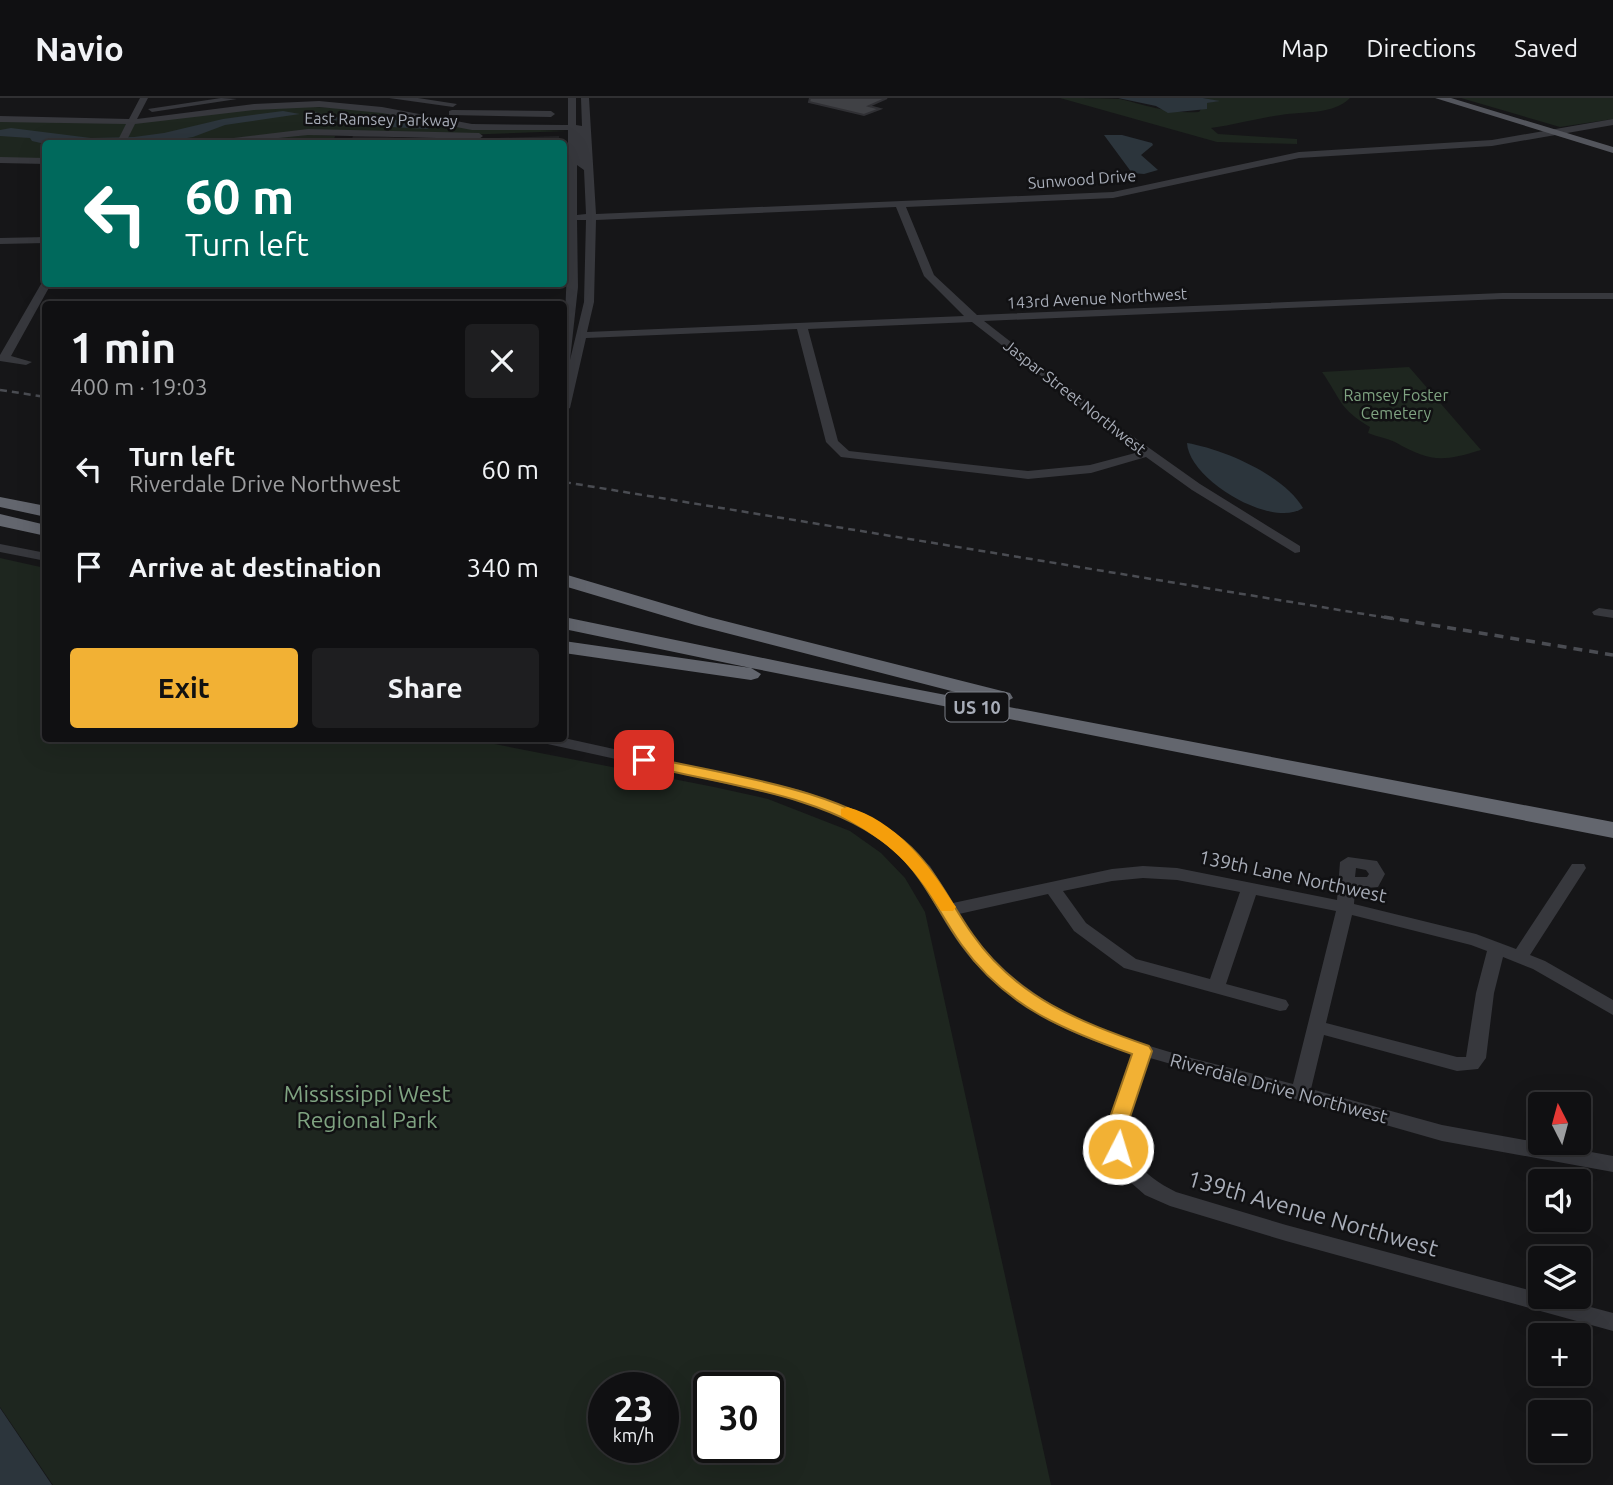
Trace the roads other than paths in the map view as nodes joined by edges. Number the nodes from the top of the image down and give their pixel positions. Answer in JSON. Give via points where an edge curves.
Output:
{"nodes":[{"id":1,"x":144,"y":98,"type":"edge"},
{"id":2,"x":393,"y":98,"type":"edge"},
{"id":3,"x":572,"y":98,"type":"edge"},
{"id":4,"x":585,"y":98,"type":"edge"},
{"id":5,"x":1440,"y":98,"type":"edge"},
{"id":6,"x":237,"y":99,"type":"edge"},
{"id":7,"x":410,"y":99,"type":"edge"},
{"id":8,"x":183,"y":102,"type":"edge"},
{"id":9,"x":350,"y":102,"type":"edge"},
{"id":10,"x":453,"y":105,"type":"edge"},
{"id":11,"x":152,"y":109,"type":"dead end"},
{"id":12,"x":551,"y":114,"type":"dead end"},
{"id":13,"x":0,"y":119,"type":"edge"},
{"id":14,"x":132,"y":122,"type":"junction"},
{"id":15,"x":1613,"y":122,"type":"edge"},
{"id":16,"x":450,"y":124,"type":"junction"},
{"id":17,"x":343,"y":131,"type":"junction"},
{"id":18,"x":573,"y":131,"type":"junction"},
{"id":19,"x":1556,"y":132,"type":"junction"},
{"id":20,"x":448,"y":137,"type":"junction"},
{"id":21,"x":122,"y":139,"type":"edge"},
{"id":22,"x":220,"y":140,"type":"edge"},
{"id":23,"x":341,"y":140,"type":"edge"},
{"id":24,"x":1613,"y":150,"type":"edge"},
{"id":25,"x":0,"y":160,"type":"edge"},
{"id":26,"x":42,"y":161,"type":"edge"},
{"id":27,"x":588,"y":168,"type":"junction"},
{"id":28,"x":900,"y":204,"type":"junction"},
{"id":29,"x":590,"y":217,"type":"junction"},
{"id":30,"x":569,"y":218,"type":"edge"},
{"id":31,"x":42,"y":240,"type":"edge"},
{"id":32,"x":0,"y":242,"type":"edge"},
{"id":33,"x":44,"y":287,"type":"edge"},
{"id":34,"x":1611,"y":298,"type":"edge"},
{"id":35,"x":975,"y":320,"type":"junction"},
{"id":36,"x":802,"y":327,"type":"junction"},
{"id":37,"x":582,"y":335,"type":"junction"},
{"id":38,"x":567,"y":343,"type":"edge"},
{"id":39,"x":2,"y":358,"type":"edge"},
{"id":40,"x":26,"y":362,"type":"dead end"},
{"id":41,"x":567,"y":396,"type":"edge"},
{"id":42,"x":1149,"y":453,"type":"junction"},
{"id":43,"x":0,"y":493,"type":"edge"},
{"id":44,"x":42,"y":500,"type":"edge"},
{"id":45,"x":0,"y":502,"type":"edge"},
{"id":46,"x":42,"y":511,"type":"edge"},
{"id":47,"x":0,"y":512,"type":"edge"},
{"id":48,"x":0,"y":520,"type":"edge"},
{"id":49,"x":42,"y":520,"type":"edge"},
{"id":50,"x":42,"y":530,"type":"edge"},
{"id":51,"x":0,"y":548,"type":"edge"},
{"id":52,"x":1295,"y":549,"type":"dead end"},
{"id":53,"x":42,"y":556,"type":"edge"},
{"id":54,"x":567,"y":581,"type":"edge"},
{"id":55,"x":567,"y":613,"type":"edge"},
{"id":56,"x":567,"y":624,"type":"edge"},
{"id":57,"x":567,"y":647,"type":"edge"},
{"id":58,"x":1028,"y":705,"type":"junction"},
{"id":59,"x":1093,"y":730,"type":"junction"},
{"id":60,"x":561,"y":742,"type":"edge"},
{"id":61,"x":1613,"y":817,"type":"edge"},
{"id":62,"x":1613,"y":831,"type":"edge"},
{"id":63,"x":1578,"y":868,"type":"dead end"},
{"id":64,"x":1347,"y":883,"type":"dead end"},
{"id":65,"x":1051,"y":887,"type":"junction"},
{"id":66,"x":1250,"y":888,"type":"junction"},
{"id":67,"x":1345,"y":908,"type":"junction"},
{"id":68,"x":949,"y":910,"type":"junction"},
{"id":69,"x":1497,"y":947,"type":"junction"},
{"id":70,"x":1520,"y":956,"type":"junction"},
{"id":71,"x":1216,"y":987,"type":"junction"},
{"id":72,"x":1280,"y":1004,"type":"dead end"},
{"id":73,"x":1613,"y":1008,"type":"edge"},
{"id":74,"x":1317,"y":1027,"type":"junction"},
{"id":75,"x":1143,"y":1051,"type":"junction"},
{"id":76,"x":1300,"y":1095,"type":"junction"},
{"id":77,"x":1613,"y":1164,"type":"edge"},
{"id":78,"x":1613,"y":1322,"type":"edge"}],
"edges":[{"from":1,"to":14,"type":"street"},
{"from":2,"to":7,"type":"street"},
{"from":3,"to":18,"type":"street"},
{"from":4,"to":27,"type":"street"},
{"from":5,"to":19,"type":"main road"},
{"from":6,"to":8,"type":"street"},
{"from":7,"to":10,"type":"street"},
{"from":8,"to":11,"type":"street"},
{"from":9,"to":14,"type":"street","name":"East Ramsey Parkway"},
{"from":9,"to":16,"type":"street","name":"East Ramsey Parkway"},
{"from":10,"to":12,"type":"street"},
{"from":10,"to":16,"type":"street"},
{"from":13,"to":14,"type":"street","name":"East Ramsey Parkway"},
{"from":14,"to":21,"type":"street"},
{"from":15,"to":19,"type":"street","name":"Sunwood Drive"},
{"from":16,"to":18,"type":"street","name":"East Ramsey Parkway"},
{"from":16,"to":20,"type":"street"},
{"from":17,"to":20,"type":"street","name":"East Ramsey Parkway"},
{"from":17,"to":22,"type":"street","name":"East Ramsey Parkway"},
{"from":17,"to":23,"type":"street"},
{"from":18,"to":20,"type":"street","name":"East Ramsey Parkway"},
{"from":18,"to":27,"type":"street","via":[[581,130],[582,165]]},
{"from":18,"to":30,"type":"street"},
{"from":19,"to":24,"type":"main road"},
{"from":19,"to":28,"type":"street","name":"Sunwood Drive","via":[[1479,144],[1298,155],[1121,194]]},
{"from":25,"to":26,"type":"street"},
{"from":27,"to":29,"type":"street"},
{"from":28,"to":29,"type":"street","name":"Sunwood Drive"},
{"from":28,"to":35,"type":"street","name":"Jaspar Street Northwest","via":[[929,276]]},
{"from":29,"to":30,"type":"street","name":"Sunwood Drive"},
{"from":29,"to":37,"type":"street","via":[[589,302]]},
{"from":30,"to":38,"type":"street","via":[[571,318]]},
{"from":31,"to":32,"type":"street"},
{"from":33,"to":39,"type":"street"},
{"from":34,"to":35,"type":"street","name":"143rd Avenue Northwest","via":[[1502,296]]},
{"from":35,"to":36,"type":"street","name":"143rd Avenue Northwest"},
{"from":35,"to":42,"type":"street","name":"Jaspar Street Northwest"},
{"from":36,"to":37,"type":"street","name":"143rd Avenue Northwest"},
{"from":36,"to":42,"type":"street","via":[[832,442],[837,450],[852,456],[1028,475],[1091,469]]},
{"from":37,"to":41,"type":"street"},
{"from":39,"to":40,"type":"street"},
{"from":42,"to":52,"type":"street","name":"Jaspar Street Northwest"},
{"from":43,"to":44,"type":"highway"},
{"from":45,"to":46,"type":"highway"},
{"from":47,"to":49,"type":"highway"},
{"from":48,"to":50,"type":"highway"},
{"from":51,"to":53,"type":"street"},
{"from":54,"to":58,"type":"highway","via":[[713,624]]},
{"from":55,"to":58,"type":"highway","number":"US 10"},
{"from":56,"to":59,"type":"highway","number":"US 10"},
{"from":57,"to":59,"type":"highway"},
{"from":58,"to":61,"type":"highway","number":"US 10"},
{"from":59,"to":62,"type":"highway","number":"US 10"},
{"from":60,"to":68,"type":"street","name":"Riverdale Drive Northwest","via":[[788,792],[836,807],[875,827],[910,854]]},
{"from":63,"to":70,"type":"street"},
{"from":64,"to":67,"type":"street"},
{"from":65,"to":66,"type":"street","name":"139th Lane Northwest","via":[[1143,872]]},
{"from":65,"to":68,"type":"street","name":"139th Lane Northwest"},
{"from":65,"to":71,"type":"street","via":[[1080,927],[1130,964]]},
{"from":66,"to":67,"type":"street","name":"139th Lane Northwest"},
{"from":66,"to":71,"type":"street"},
{"from":67,"to":69,"type":"street","name":"139th Lane Northwest"},
{"from":67,"to":74,"type":"street"},
{"from":68,"to":75,"type":"street","name":"Riverdale Drive Northwest","via":[[980,957],[1019,994],[1074,1027]]},
{"from":69,"to":70,"type":"street","name":"139th Lane Northwest"},
{"from":69,"to":74,"type":"street","via":[[1485,993],[1477,1058],[1471,1064]]},
{"from":70,"to":73,"type":"street","name":"139th Lane Northwest"},
{"from":71,"to":72,"type":"street"},
{"from":74,"to":76,"type":"street"},
{"from":75,"to":76,"type":"street","name":"Riverdale Drive Northwest"},
{"from":75,"to":78,"type":"street","name":"139th Avenue Northwest","via":[[1116,1140],[1127,1167],[1152,1189],[1286,1233]]},
{"from":76,"to":77,"type":"street","name":"Riverdale Drive Northwest","via":[[1471,1140]]}]}
